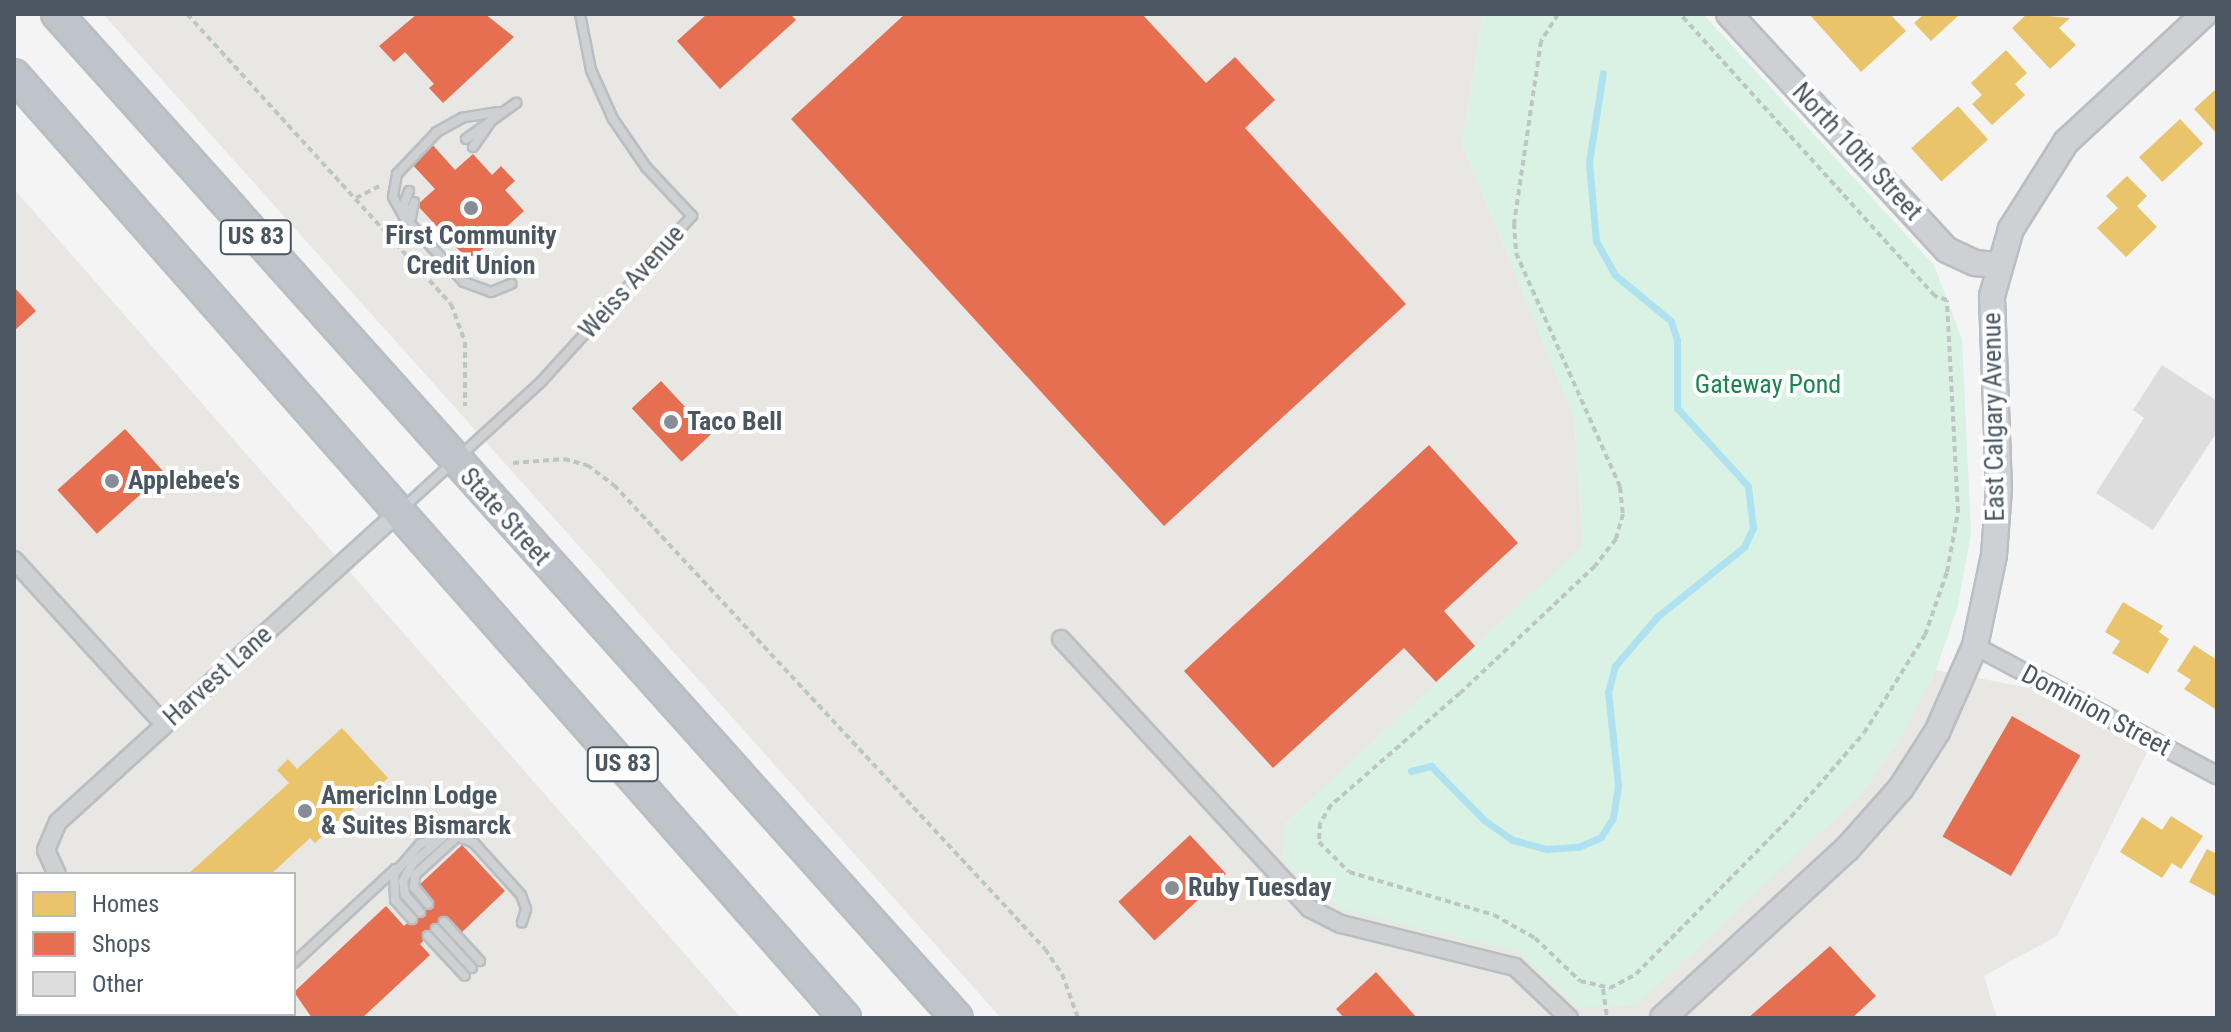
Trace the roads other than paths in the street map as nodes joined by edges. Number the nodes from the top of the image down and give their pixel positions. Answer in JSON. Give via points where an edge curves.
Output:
{"nodes":[{"id":1,"x":57,"y":14,"type":"edge"},
{"id":2,"x":580,"y":14,"type":"edge"},
{"id":3,"x":1729,"y":14,"type":"edge"},
{"id":4,"x":2204,"y":14,"type":"edge"},
{"id":5,"x":14,"y":75,"type":"edge"},
{"id":6,"x":516,"y":103,"type":"dead end"},
{"id":7,"x":498,"y":112,"type":"junction"},
{"id":8,"x":466,"y":139,"type":"dead end"},
{"id":9,"x":473,"y":147,"type":"dead end"},
{"id":10,"x":409,"y":191,"type":"dead end"},
{"id":11,"x":414,"y":202,"type":"dead end"},
{"id":12,"x":415,"y":230,"type":"junction"},
{"id":13,"x":1998,"y":265,"type":"junction"},
{"id":14,"x":511,"y":284,"type":"dead end"},
{"id":15,"x":455,"y":461,"type":"junction"},
{"id":16,"x":400,"y":511,"type":"junction"},
{"id":17,"x":14,"y":560,"type":"edge"},
{"id":18,"x":1061,"y":639,"type":"dead end"},
{"id":19,"x":1975,"y":646,"type":"junction"},
{"id":20,"x":164,"y":724,"type":"junction"},
{"id":21,"x":2217,"y":775,"type":"edge"},
{"id":22,"x":454,"y":834,"type":"junction"},
{"id":23,"x":398,"y":866,"type":"junction"},
{"id":24,"x":56,"y":872,"type":"edge"},
{"id":25,"x":428,"y":904,"type":"dead end"},
{"id":26,"x":420,"y":912,"type":"dead end"},
{"id":27,"x":412,"y":919,"type":"dead end"},
{"id":28,"x":444,"y":922,"type":"dead end"},
{"id":29,"x":522,"y":922,"type":"dead end"},
{"id":30,"x":436,"y":929,"type":"dead end"},
{"id":31,"x":428,"y":936,"type":"dead end"},
{"id":32,"x":296,"y":961,"type":"edge"},
{"id":33,"x":480,"y":961,"type":"dead end"},
{"id":34,"x":472,"y":968,"type":"dead end"},
{"id":35,"x":465,"y":976,"type":"dead end"},
{"id":36,"x":845,"y":1018,"type":"edge"},
{"id":37,"x":957,"y":1018,"type":"edge"},
{"id":38,"x":1569,"y":1018,"type":"edge"},
{"id":39,"x":1663,"y":1018,"type":"edge"}],
"edges":[{"from":1,"to":15,"type":"highway","name":"State Street","number":"US 83"},
{"from":2,"to":15,"type":"lane","name":"Weiss Avenue","via":[[591,70],[613,119],[646,167],[692,216],[540,383]]},
{"from":3,"to":13,"type":"street","name":"North 10th Street","via":[[1947,250],[1975,263]]},
{"from":4,"to":13,"type":"street","name":"East Calgary Avenue","via":[[2066,142],[2027,197]]},
{"from":5,"to":16,"type":"highway","number":"US 83"},
{"from":6,"to":7,"type":"lane"},
{"from":7,"to":8,"type":"lane"},
{"from":7,"to":9,"type":"lane"},
{"from":7,"to":12,"type":"lane","via":[[462,118],[437,132],[404,164],[393,185],[397,207]]},
{"from":10,"to":12,"type":"lane","via":[[405,211]]},
{"from":11,"to":12,"type":"lane","via":[[410,214]]},
{"from":12,"to":14,"type":"lane","via":[[472,288],[491,292]]},
{"from":13,"to":19,"type":"street","name":"East Calgary Avenue","via":[[1990,329],[1998,519]]},
{"from":15,"to":16,"type":"lane","name":"Weiss Avenue"},
{"from":15,"to":37,"type":"highway","name":"State Street","number":"US 83"},
{"from":16,"to":20,"type":"street","name":"Harvest Lane"},
{"from":16,"to":36,"type":"highway","number":"US 83"},
{"from":17,"to":20,"type":"street"},
{"from":18,"to":38,"type":"street","via":[[1309,908],[1341,924],[1515,967]]},
{"from":19,"to":21,"type":"street","name":"Dominion Street"},
{"from":19,"to":39,"type":"street","name":"East Calgary Avenue","via":[[1937,732],[1882,812]]},
{"from":20,"to":24,"type":"street","name":"Harvest Lane","via":[[58,822],[46,850]]},
{"from":22,"to":23,"type":"lane","via":[[430,837]]},
{"from":22,"to":25,"type":"lane","via":[[415,875],[414,887]]},
{"from":22,"to":26,"type":"lane","via":[[405,875],[405,895]]},
{"from":22,"to":29,"type":"lane","via":[[474,843],[521,895],[526,909]]},
{"from":23,"to":27,"type":"lane","via":[[392,891]]},
{"from":23,"to":32,"type":"lane"},
{"from":28,"to":33,"type":"lane"},
{"from":30,"to":34,"type":"lane"},
{"from":31,"to":35,"type":"lane"}]}
